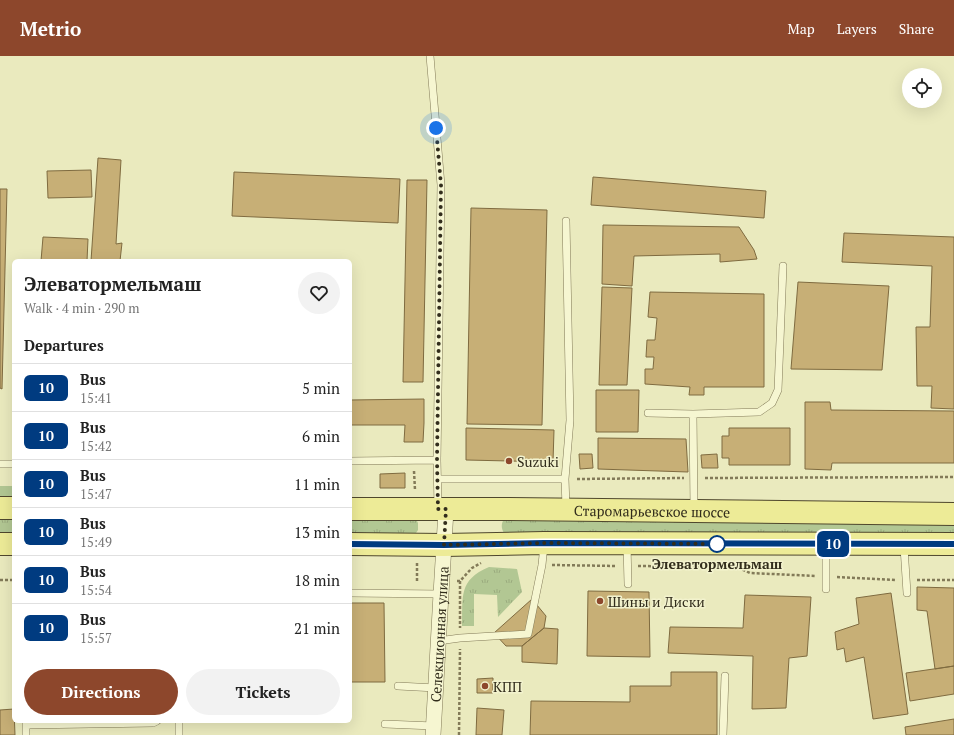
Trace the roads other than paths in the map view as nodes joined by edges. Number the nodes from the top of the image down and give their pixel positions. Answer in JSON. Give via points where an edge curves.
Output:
{"nodes":[{"id":1,"x":430,"y":56,"type":"edge"},
{"id":2,"x":566,"y":221,"type":"dead end"},
{"id":3,"x":783,"y":266,"type":"dead end"},
{"id":4,"x":648,"y":412,"type":"dead end"},
{"id":5,"x":694,"y":414,"type":"junction"},
{"id":6,"x":437,"y":460,"type":"junction"},
{"id":7,"x":352,"y":461,"type":"edge"},
{"id":8,"x":0,"y":464,"type":"edge"},
{"id":9,"x":12,"y":464,"type":"edge"},
{"id":10,"x":438,"y":479,"type":"junction"},
{"id":11,"x":565,"y":479,"type":"junction"},
{"id":12,"x":0,"y":508,"type":"edge"},
{"id":13,"x":12,"y":508,"type":"edge"},
{"id":14,"x":352,"y":508,"type":"edge"},
{"id":15,"x":442,"y":509,"type":"junction"},
{"id":16,"x":566,"y":510,"type":"junction"},
{"id":17,"x":694,"y":511,"type":"junction"},
{"id":18,"x":954,"y":514,"type":"edge"},
{"id":19,"x":544,"y":543,"type":"junction"},
{"id":20,"x":627,"y":543,"type":"junction"},
{"id":21,"x":0,"y":544,"type":"edge"},
{"id":22,"x":12,"y":544,"type":"edge"},
{"id":23,"x":352,"y":544,"type":"edge"},
{"id":24,"x":826,"y":544,"type":"junction"},
{"id":25,"x":904,"y":544,"type":"junction"},
{"id":26,"x":954,"y":544,"type":"edge"},
{"id":27,"x":444,"y":545,"type":"junction"},
{"id":28,"x":628,"y":584,"type":"dead end"},
{"id":29,"x":441,"y":587,"type":"junction"},
{"id":30,"x":826,"y":589,"type":"dead end"},
{"id":31,"x":352,"y":593,"type":"edge"},
{"id":32,"x":906,"y":593,"type":"dead end"},
{"id":33,"x":438,"y":641,"type":"junction"},
{"id":34,"x":725,"y":676,"type":"dead end"},
{"id":35,"x":398,"y":686,"type":"dead end"},
{"id":36,"x":436,"y":688,"type":"junction"},
{"id":37,"x":26,"y":723,"type":"edge"},
{"id":38,"x":153,"y":723,"type":"edge"},
{"id":39,"x":179,"y":723,"type":"edge"},
{"id":40,"x":385,"y":724,"type":"dead end"},
{"id":41,"x":433,"y":731,"type":"edge"},
{"id":42,"x":26,"y":735,"type":"edge"},
{"id":43,"x":179,"y":735,"type":"edge"},
{"id":44,"x":723,"y":735,"type":"edge"}],
"edges":[{"from":1,"to":6,"type":"lane","via":[[441,185]]},
{"from":2,"to":11,"type":"lane","via":[[570,420]]},
{"from":3,"to":5,"type":"lane","via":[[778,390],[772,403],[759,412]]},
{"from":4,"to":5,"type":"lane"},
{"from":5,"to":17,"type":"lane"},
{"from":6,"to":7,"type":"lane"},
{"from":6,"to":10,"type":"lane"},
{"from":8,"to":9,"type":"lane"},
{"from":10,"to":11,"type":"lane"},
{"from":10,"to":15,"type":"lane"},
{"from":11,"to":16,"type":"lane"},
{"from":12,"to":13,"type":"main road"},
{"from":14,"to":15,"type":"main road","name":"Старомарьевское шоссе"},
{"from":15,"to":16,"type":"main road","name":"Старомарьевское шоссе"},
{"from":15,"to":27,"type":"street","name":"Селекционная улица"},
{"from":16,"to":17,"type":"main road","name":"Старомарьевское шоссе"},
{"from":17,"to":18,"type":"main road","name":"Старомарьевское шоссе"},
{"from":19,"to":20,"type":"main road"},
{"from":19,"to":27,"type":"main road"},
{"from":19,"to":33,"type":"lane","via":[[528,634]]},
{"from":20,"to":24,"type":"main road"},
{"from":20,"to":28,"type":"lane"},
{"from":21,"to":22,"type":"main road"},
{"from":23,"to":27,"type":"main road"},
{"from":24,"to":25,"type":"main road"},
{"from":24,"to":30,"type":"lane"},
{"from":25,"to":26,"type":"main road"},
{"from":25,"to":32,"type":"lane"},
{"from":27,"to":29,"type":"street","name":"Селекционная улица"},
{"from":29,"to":31,"type":"lane"},
{"from":29,"to":33,"type":"street","name":"Селекционная улица"},
{"from":33,"to":36,"type":"street","name":"Селекционная улица"},
{"from":34,"to":44,"type":"lane"},
{"from":35,"to":36,"type":"lane"},
{"from":36,"to":41,"type":"street","name":"Селекционная улица"},
{"from":37,"to":38,"type":"lane"},
{"from":37,"to":42,"type":"lane"},
{"from":39,"to":43,"type":"lane"},
{"from":40,"to":41,"type":"lane"}]}
